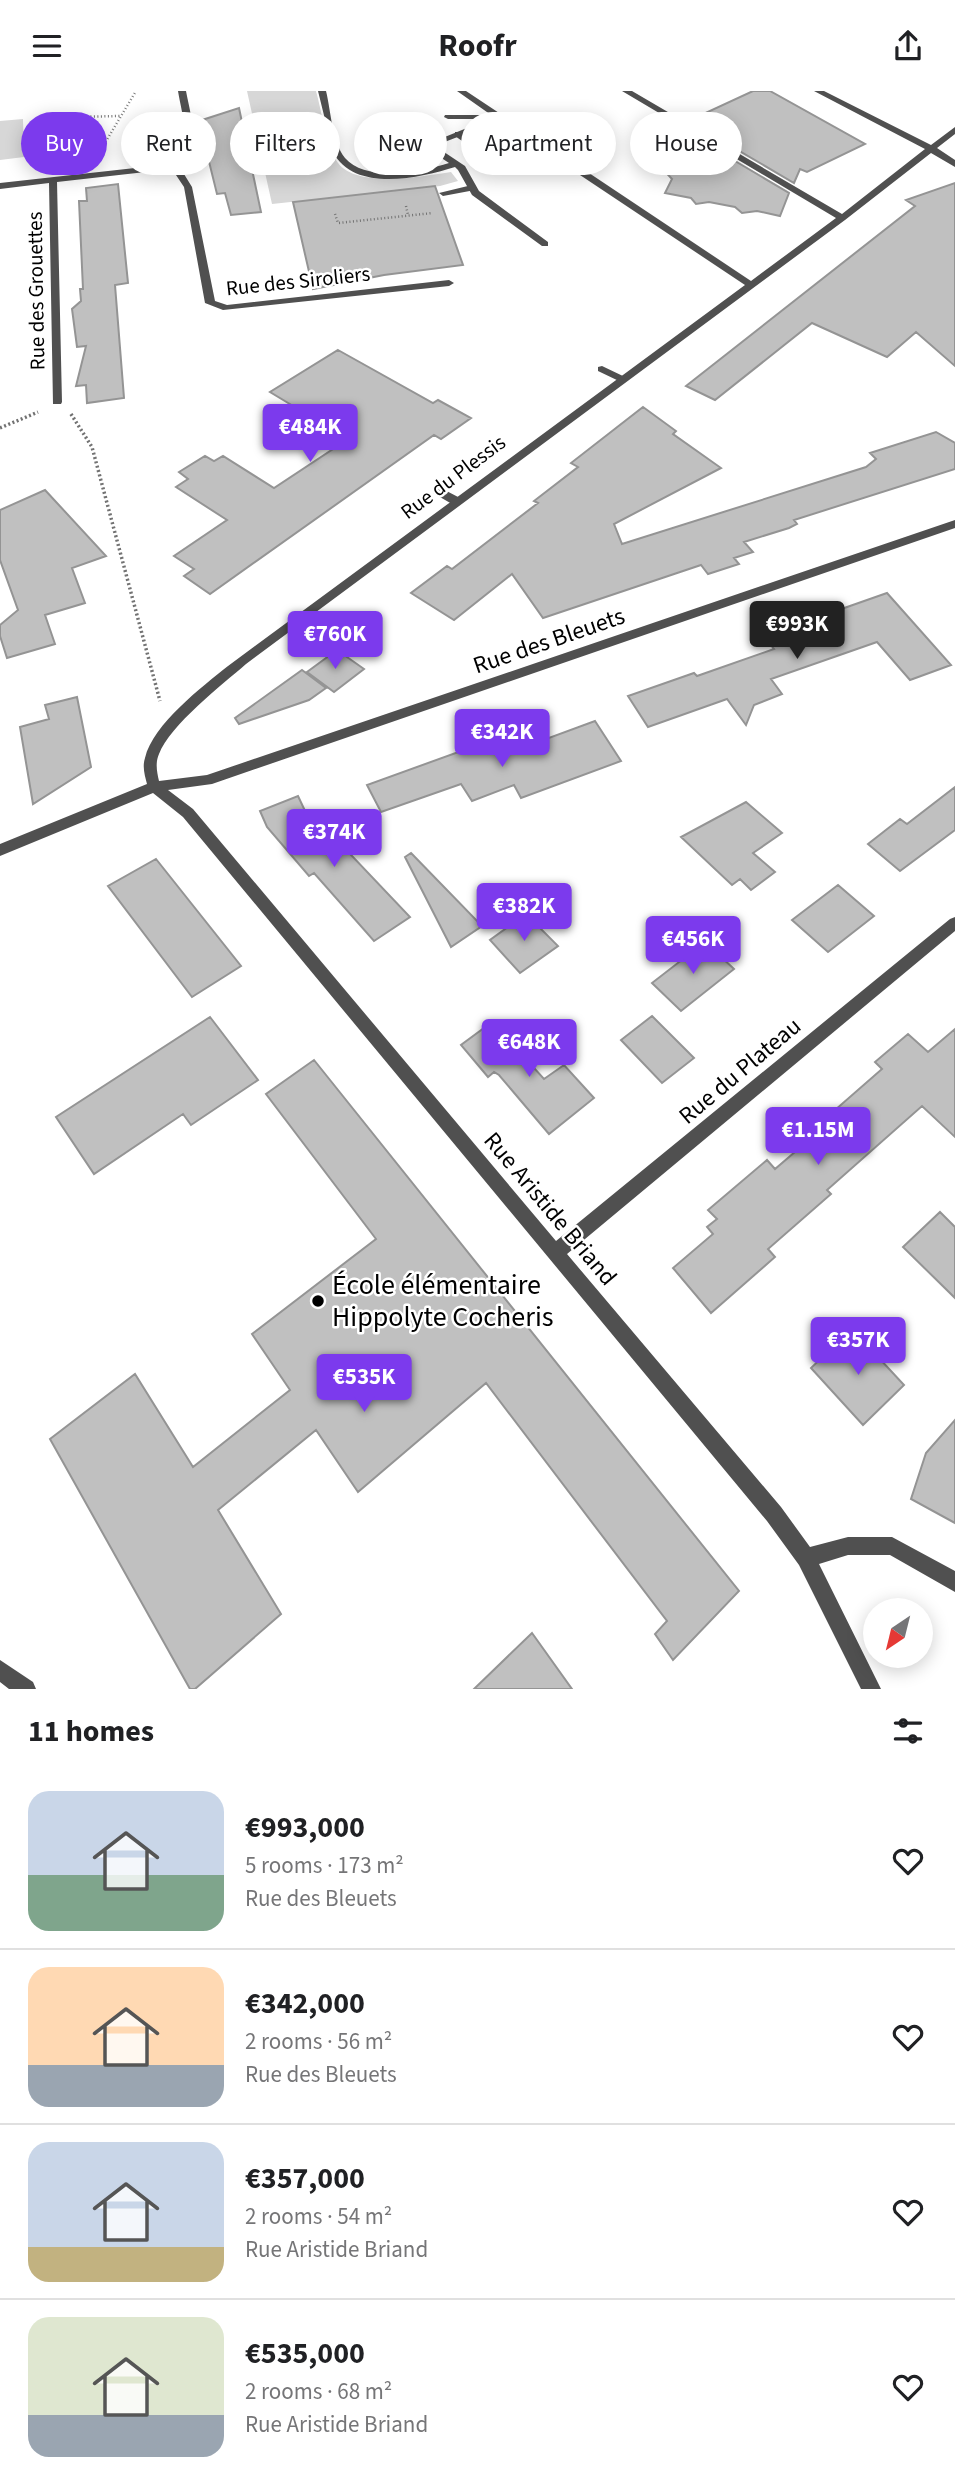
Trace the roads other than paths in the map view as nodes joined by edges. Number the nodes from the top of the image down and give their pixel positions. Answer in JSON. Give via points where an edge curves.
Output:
{"nodes":[{"id":1,"x":182,"y":91,"type":"edge"},
{"id":2,"x":322,"y":91,"type":"edge"},
{"id":3,"x":461,"y":91,"type":"edge"},
{"id":4,"x":626,"y":91,"type":"edge"},
{"id":5,"x":818,"y":91,"type":"edge"},
{"id":6,"x":185,"y":112,"type":"edge"},
{"id":7,"x":493,"y":112,"type":"edge"},
{"id":8,"x":448,"y":117,"type":"dead end"},
{"id":9,"x":461,"y":117,"type":"edge"},
{"id":10,"x":955,"y":130,"type":"edge"},
{"id":11,"x":461,"y":133,"type":"edge"},
{"id":12,"x":458,"y":134,"type":"junction"},
{"id":13,"x":461,"y":136,"type":"edge"},
{"id":14,"x":930,"y":148,"type":"junction"},
{"id":15,"x":455,"y":164,"type":"junction"},
{"id":16,"x":955,"y":164,"type":"edge"},
{"id":17,"x":121,"y":172,"type":"edge"},
{"id":18,"x":180,"y":175,"type":"edge"},
{"id":19,"x":587,"y":175,"type":"edge"},
{"id":20,"x":53,"y":180,"type":"junction"},
{"id":21,"x":0,"y":186,"type":"edge"},
{"id":22,"x":472,"y":188,"type":"junction"},
{"id":23,"x":443,"y":194,"type":"dead end"},
{"id":24,"x":842,"y":218,"type":"junction"},
{"id":25,"x":545,"y":244,"type":"dead end"},
{"id":26,"x":449,"y":283,"type":"dead end"},
{"id":27,"x":749,"y":284,"type":"junction"},
{"id":28,"x":601,"y":369,"type":"dead end"},
{"id":29,"x":621,"y":379,"type":"junction"},
{"id":30,"x":57,"y":402,"type":"road end"},
{"id":31,"x":437,"y":490,"type":"dead end"},
{"id":32,"x":456,"y":501,"type":"junction"},
{"id":33,"x":955,"y":524,"type":"edge"},
{"id":34,"x":154,"y":787,"type":"junction"},
{"id":35,"x":0,"y":850,"type":"edge"},
{"id":36,"x":955,"y":923,"type":"edge"},
{"id":37,"x":555,"y":1253,"type":"junction"},
{"id":38,"x":806,"y":1558,"type":"junction"},
{"id":39,"x":955,"y":1582,"type":"edge"},
{"id":40,"x":0,"y":1670,"type":"edge"},
{"id":41,"x":26,"y":1689,"type":"edge"},
{"id":42,"x":871,"y":1689,"type":"edge"}],
"edges":[{"from":1,"to":6,"type":"street"},
{"from":2,"to":15,"type":"street","via":[[338,153],[350,167],[396,176]]},
{"from":3,"to":7,"type":"street"},
{"from":4,"to":24,"type":"street"},
{"from":5,"to":14,"type":"street"},
{"from":8,"to":9,"type":"street"},
{"from":10,"to":14,"type":"street","name":"Rue du Plessis"},
{"from":11,"to":12,"type":"street"},
{"from":12,"to":13,"type":"street"},
{"from":12,"to":15,"type":"street","via":[[433,145]]},
{"from":14,"to":16,"type":"street"},
{"from":14,"to":24,"type":"street","name":"Rue du Plessis"},
{"from":15,"to":22,"type":"street"},
{"from":17,"to":20,"type":"street"},
{"from":18,"to":26,"type":"street","name":"Rue des Siroliers","via":[[188,187],[207,298],[214,306]]},
{"from":19,"to":27,"type":"street"},
{"from":20,"to":21,"type":"street"},
{"from":20,"to":30,"type":"street","name":"Rue des Grouettes"},
{"from":22,"to":23,"type":"street"},
{"from":22,"to":25,"type":"street"},
{"from":24,"to":27,"type":"street","name":"Rue du Plessis"},
{"from":27,"to":29,"type":"street","name":"Rue du Plessis"},
{"from":28,"to":29,"type":"street"},
{"from":29,"to":32,"type":"street","name":"Rue du Plessis"},
{"from":31,"to":32,"type":"street"},
{"from":32,"to":34,"type":"street","name":"Rue du Plessis","via":[[242,660],[154,750],[149,768]]},
{"from":33,"to":34,"type":"street","name":"Rue des Bleuets","via":[[207,780]]},
{"from":34,"to":35,"type":"street"},
{"from":34,"to":37,"type":"street","name":"Rue Aristide Briand","via":[[188,813]]},
{"from":36,"to":37,"type":"street","name":"Rue du Plateau"},
{"from":37,"to":38,"type":"street","name":"Rue Aristide Briand"},
{"from":38,"to":39,"type":"street","via":[[848,1546],[892,1546]]},
{"from":38,"to":42,"type":"street","name":"Rue Aristide Briand"},
{"from":40,"to":41,"type":"street"}]}
